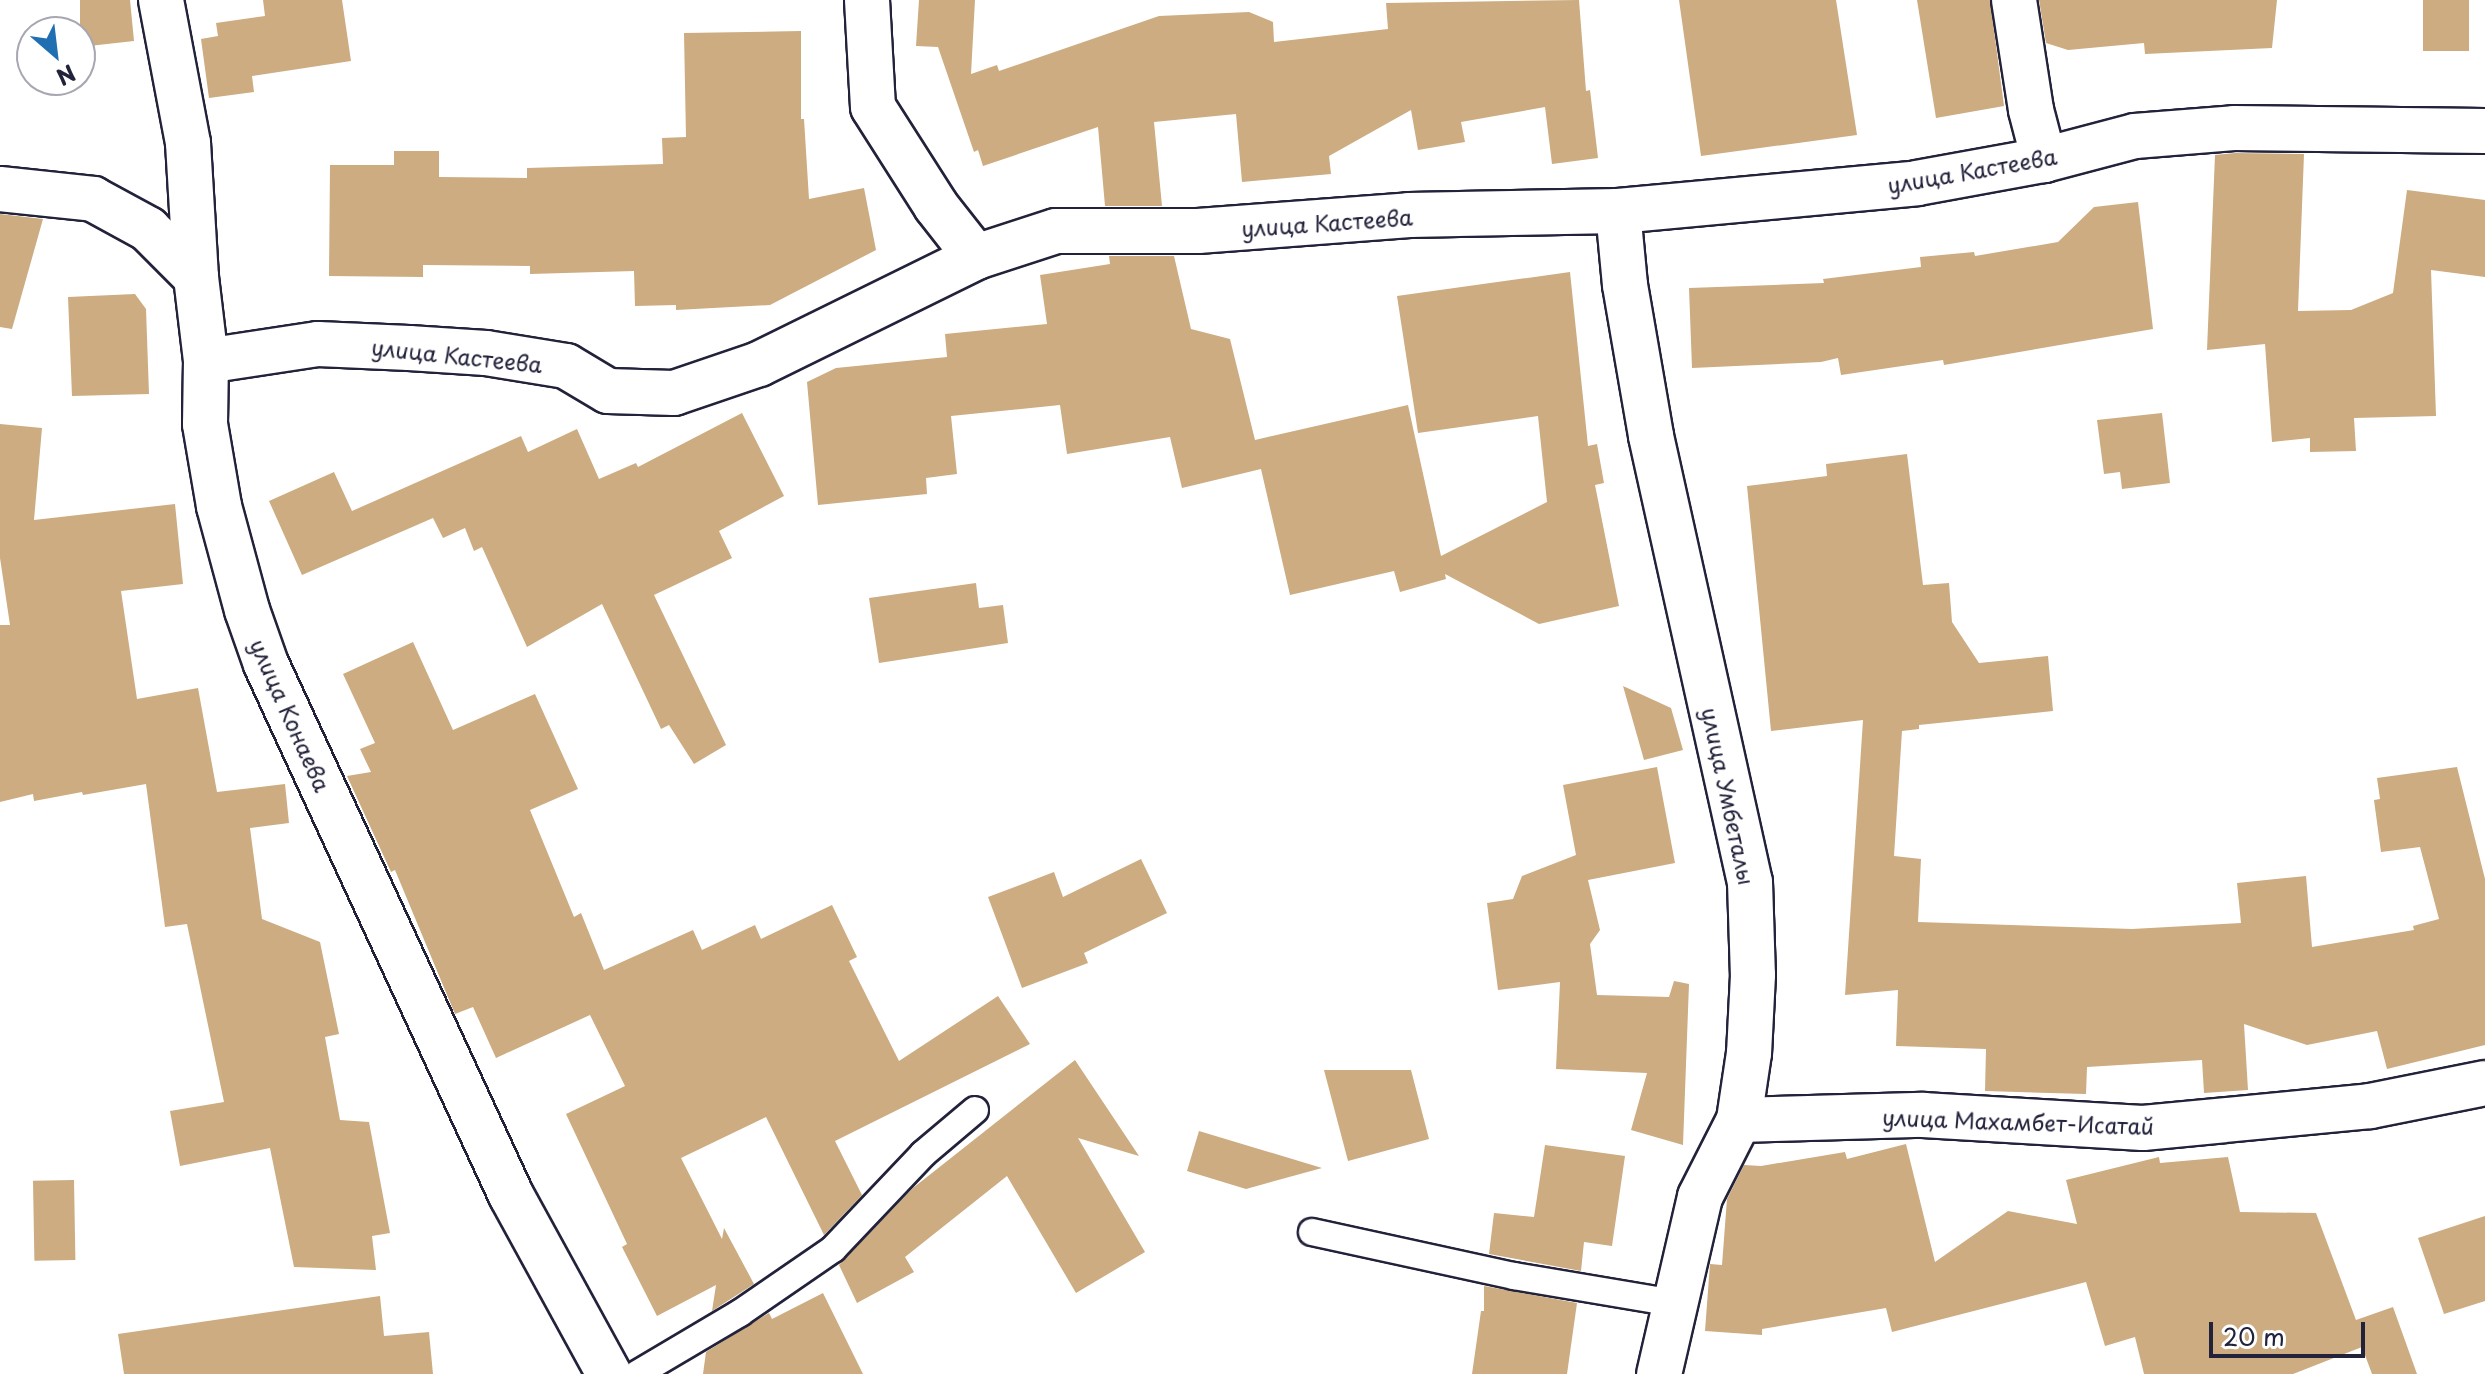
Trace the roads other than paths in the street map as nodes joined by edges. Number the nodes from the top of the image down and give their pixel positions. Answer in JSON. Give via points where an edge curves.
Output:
{"nodes":[{"id":1,"x":161,"y":0,"type":"edge"},
{"id":2,"x":867,"y":0,"type":"edge"},
{"id":3,"x":2014,"y":0,"type":"edge"},
{"id":4,"x":2485,"y":131,"type":"edge"},
{"id":5,"x":2044,"y":160,"type":"junction"},
{"id":6,"x":0,"y":189,"type":"edge"},
{"id":7,"x":1618,"y":211,"type":"junction"},
{"id":8,"x":976,"y":257,"type":"junction"},
{"id":9,"x":196,"y":277,"type":"junction"},
{"id":10,"x":206,"y":361,"type":"junction"},
{"id":11,"x":2485,"y":1083,"type":"edge"},
{"id":12,"x":975,"y":1110,"type":"dead end"},
{"id":13,"x":1739,"y":1120,"type":"junction"},
{"id":14,"x":1312,"y":1232,"type":"dead end"},
{"id":15,"x":1674,"y":1303,"type":"junction"},
{"id":16,"x":609,"y":1374,"type":"edge"},
{"id":17,"x":637,"y":1374,"type":"edge"},
{"id":18,"x":1659,"y":1374,"type":"edge"}],
"edges":[{"from":1,"to":9,"type":"street","name":"улица Конаева","via":[[188,143]]},
{"from":2,"to":8,"type":"street","via":[[873,107],[936,206]]},
{"from":3,"to":5,"type":"street"},
{"from":4,"to":5,"type":"street","name":"улица Кастеева","via":[[2234,128],[2135,136]]},
{"from":5,"to":7,"type":"street","name":"улица Кастеева","via":[[1917,183]]},
{"from":6,"to":9,"type":"street","via":[[93,199],[148,229]]},
{"from":7,"to":8,"type":"street","name":"улица Кастеева","via":[[1409,215],[1198,231],[1056,231]]},
{"from":7,"to":13,"type":"street","name":"улица Умбеталы","via":[[1651,436],[1750,882],[1753,975]]},
{"from":8,"to":10,"type":"street","name":"улица Кастеева","via":[[759,364],[674,393],[608,391],[566,366],[486,353],[318,344]]},
{"from":9,"to":10,"type":"street","name":"улица Конаева"},
{"from":10,"to":16,"type":"street","name":"улица Конаева","via":[[205,424],[219,506],[266,664],[511,1195]]},
{"from":11,"to":13,"type":"street","name":"улица Махамбет-Исатай","via":[[2370,1106],[2143,1128],[1923,1115]]},
{"from":12,"to":17,"type":"lane","via":[[923,1154],[833,1249]]},
{"from":13,"to":15,"type":"street","name":"улица Умбеталы","via":[[1700,1197]]},
{"from":14,"to":15,"type":"lane","via":[[1514,1276]]},
{"from":15,"to":18,"type":"street","name":"улица Умбеталы"}]}
